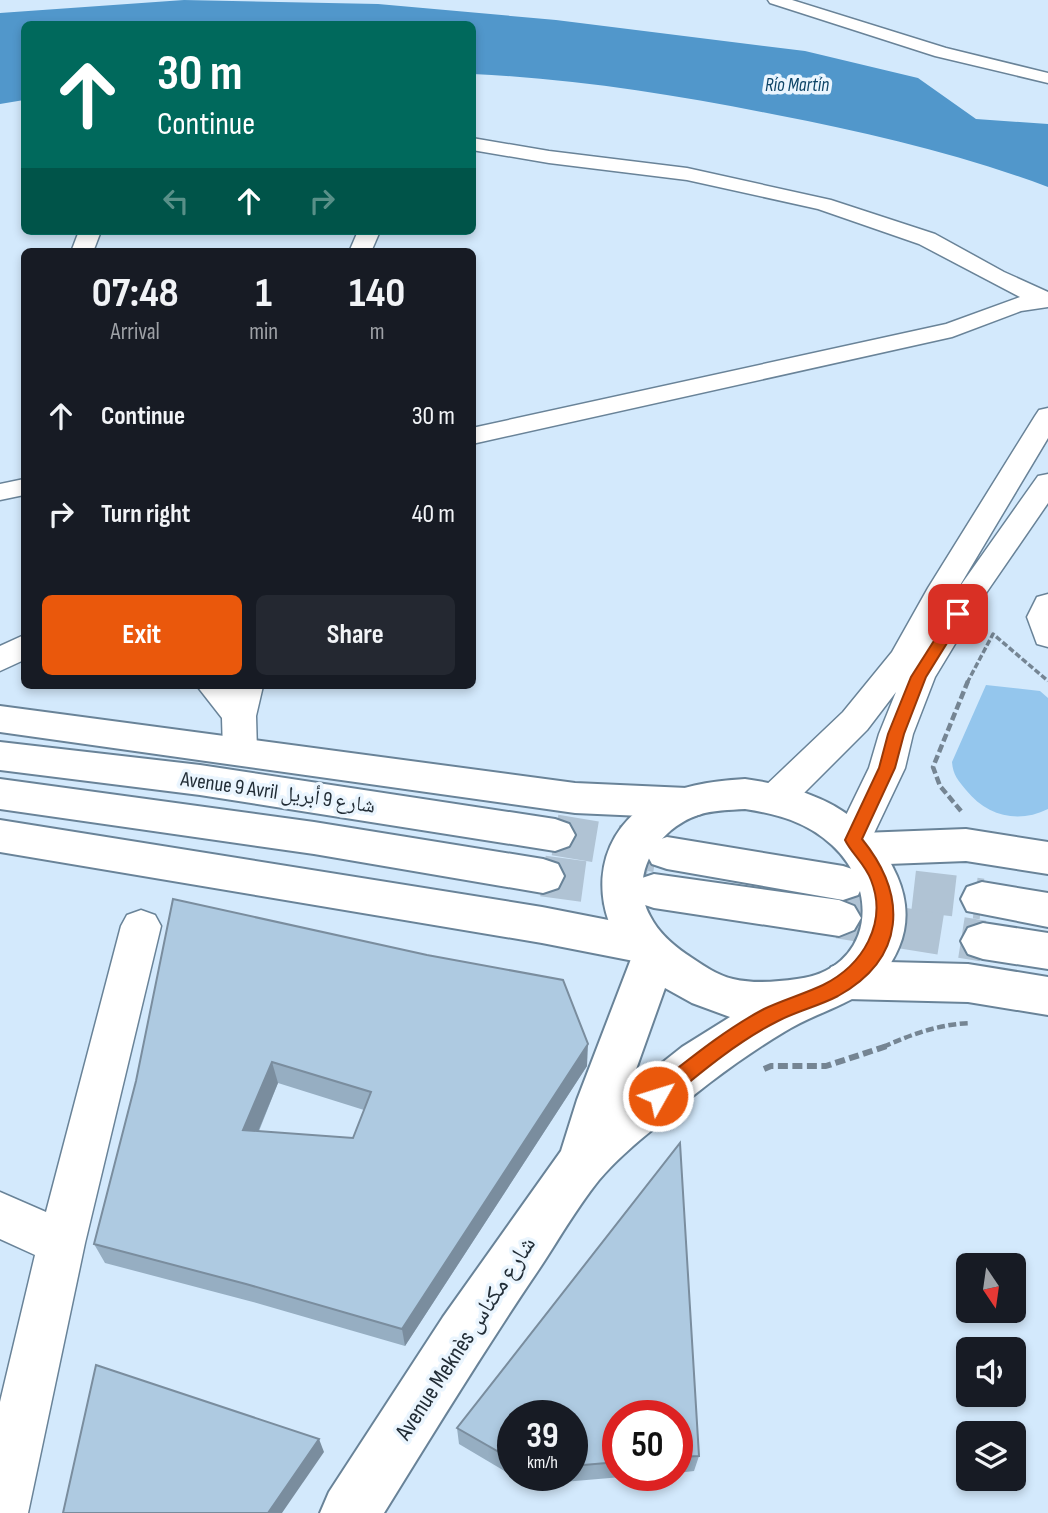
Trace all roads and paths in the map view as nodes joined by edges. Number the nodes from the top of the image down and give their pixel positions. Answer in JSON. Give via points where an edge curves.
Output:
{"nodes":[{"id":1,"x":776,"y":0,"type":"edge"},
{"id":2,"x":1048,"y":78,"type":"edge"},
{"id":3,"x":476,"y":145,"type":"edge"},
{"id":4,"x":1046,"y":299,"type":"edge"},
{"id":5,"x":1048,"y":416,"type":"edge"},
{"id":6,"x":476,"y":435,"type":"edge"},
{"id":7,"x":1048,"y":482,"type":"edge"},
{"id":8,"x":21,"y":488,"type":"edge"},
{"id":9,"x":0,"y":492,"type":"edge"},
{"id":10,"x":1048,"y":604,"type":"edge"},
{"id":11,"x":1048,"y":635,"type":"edge"},
{"id":12,"x":21,"y":648,"type":"edge"},
{"id":13,"x":0,"y":660,"type":"edge"},
{"id":14,"x":1048,"y":681,"type":"edge"},
{"id":15,"x":217,"y":689,"type":"edge"},
{"id":16,"x":242,"y":718,"type":"edge"},
{"id":17,"x":0,"y":719,"type":"edge"},
{"id":18,"x":0,"y":756,"type":"edge"},
{"id":19,"x":0,"y":794,"type":"edge"},
{"id":20,"x":776,"y":798,"type":"junction"},
{"id":21,"x":687,"y":803,"type":"junction"},
{"id":22,"x":970,"y":817,"type":"dead end"},
{"id":23,"x":555,"y":835,"type":"tunnel mouth"},
{"id":24,"x":0,"y":836,"type":"edge"},
{"id":25,"x":1048,"y":858,"type":"edge"},
{"id":26,"x":660,"y":872,"type":"tunnel mouth"},
{"id":27,"x":849,"y":872,"type":"junction"},
{"id":28,"x":543,"y":876,"type":"tunnel mouth"},
{"id":29,"x":982,"y":899,"type":"tunnel mouth"},
{"id":30,"x":1048,"y":910,"type":"edge"},
{"id":31,"x":141,"y":926,"type":"dead end"},
{"id":32,"x":983,"y":941,"type":"tunnel mouth"},
{"id":33,"x":649,"y":951,"type":"junction"},
{"id":34,"x":1048,"y":951,"type":"edge"},
{"id":35,"x":831,"y":988,"type":"junction"},
{"id":36,"x":1048,"y":996,"type":"edge"},
{"id":37,"x":977,"y":1023,"type":"dead end"},
{"id":38,"x":759,"y":1070,"type":"dead end"},
{"id":39,"x":582,"y":1163,"type":"junction"},
{"id":40,"x":0,"y":1215,"type":"edge"},
{"id":41,"x":61,"y":1243,"type":"junction"},
{"id":42,"x":1,"y":1513,"type":"edge"},
{"id":43,"x":350,"y":1513,"type":"edge"}],
"edges":[{"from":1,"to":2,"type":"street","via":[[941,52]]},
{"from":3,"to":4,"type":"street","via":[[698,176],[824,204],[928,239]]},
{"from":4,"to":6,"type":"street","via":[[1027,300],[952,330]]},
{"from":5,"to":20,"type":"street","via":[[905,658],[855,721]]},
{"from":7,"to":27,"type":"street","via":[[919,677]]},
{"from":8,"to":9,"type":"street"},
{"from":10,"to":11,"type":"street","via":[[1043,617]]},
{"from":12,"to":13,"type":"street"},
{"from":14,"to":22,"type":"path","via":[[993,634],[968,678],[933,767],[952,803]]},
{"from":15,"to":16,"type":"street"},
{"from":16,"to":17,"type":"main road"},
{"from":16,"to":21,"type":"main road","via":[[575,798]]},
{"from":18,"to":23,"type":"main road","name":"Avenue 9 Avril شارع 9 أبريل","via":[[200,780]]},
{"from":19,"to":28,"type":"main road","name":"Avenue 9 Avril شارع 9 أبريل"},
{"from":20,"to":21,"type":"main road","via":[[715,795]]},
{"from":20,"to":27,"type":"main road","via":[[822,817]]},
{"from":21,"to":33,"type":"main road","via":[[653,822],[628,856],[623,898],[629,919]]},
{"from":24,"to":33,"type":"main road","via":[[542,925]]},
{"from":25,"to":27,"type":"main road","via":[[966,845]]},
{"from":26,"to":27,"type":"main road"},
{"from":27,"to":35,"type":"main road","via":[[880,881],[885,922],[868,961]]},
{"from":29,"to":30,"type":"main road"},
{"from":31,"to":41,"type":"street"},
{"from":32,"to":34,"type":"main road"},
{"from":33,"to":35,"type":"main road","via":[[690,983],[733,999],[782,1000]]},
{"from":33,"to":39,"type":"main road","name":"Avenue Meknès شارع مكناس"},
{"from":35,"to":36,"type":"main road","via":[[968,983]]},
{"from":35,"to":39,"type":"main road","name":"Avenue Meknès شارع مكناس","via":[[770,1016],[699,1062]]},
{"from":37,"to":38,"type":"path","via":[[949,1024],[826,1066]]},
{"from":39,"to":43,"type":"main road","name":"Avenue Meknès شارع مكناس","via":[[462,1336]]},
{"from":40,"to":41,"type":"street"},
{"from":41,"to":42,"type":"street"}]}
